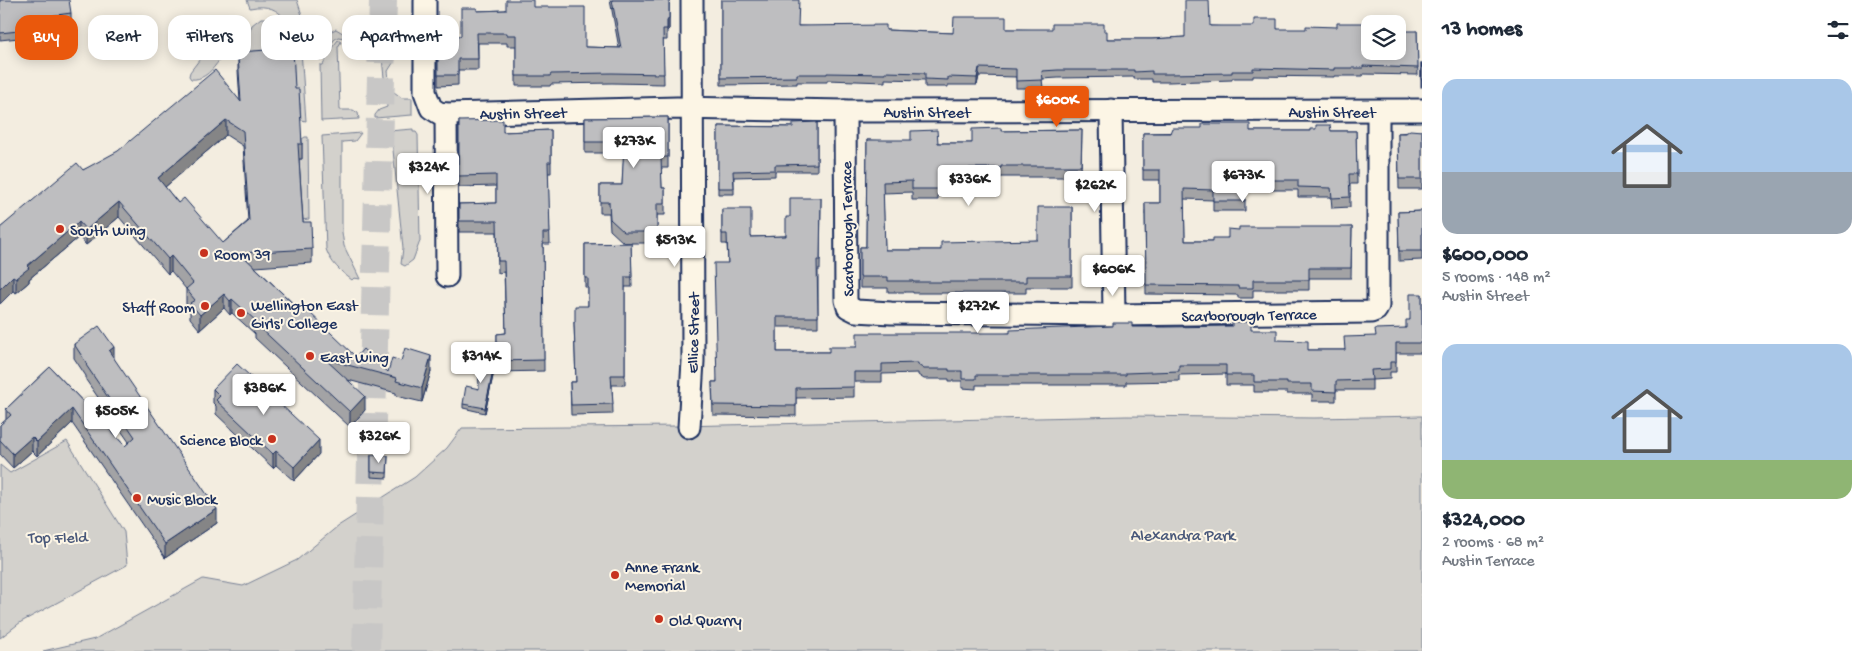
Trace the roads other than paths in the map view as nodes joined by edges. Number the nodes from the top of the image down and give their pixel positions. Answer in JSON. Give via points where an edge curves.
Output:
{"nodes":[{"id":1,"x":425,"y":0,"type":"edge"},
{"id":2,"x":692,"y":0,"type":"edge"},
{"id":3,"x":692,"y":109,"type":"junction"},
{"id":4,"x":1111,"y":110,"type":"junction"},
{"id":5,"x":1422,"y":110,"type":"edge"},
{"id":6,"x":1378,"y":111,"type":"junction"},
{"id":7,"x":440,"y":112,"type":"junction"},
{"id":8,"x":845,"y":112,"type":"junction"},
{"id":9,"x":447,"y":276,"type":"dead end"},
{"id":10,"x":1114,"y":315,"type":"junction"},
{"id":11,"x":689,"y":427,"type":"dead end"}],
"edges":[{"from":1,"to":7,"type":"street","via":[[425,92],[427,102]]},
{"from":2,"to":3,"type":"street","name":"Ellice Street"},
{"from":3,"to":7,"type":"street","name":"Austin Street"},
{"from":3,"to":8,"type":"street","name":"Austin Street"},
{"from":3,"to":11,"type":"street","name":"Ellice Street","via":[[693,360]]},
{"from":4,"to":6,"type":"street","name":"Austin Street"},
{"from":4,"to":8,"type":"street","name":"Austin Street"},
{"from":4,"to":10,"type":"street"},
{"from":5,"to":6,"type":"street","name":"Austin Street"},
{"from":6,"to":10,"type":"street","name":"Scarborough Terrace","via":[[1376,310]]},
{"from":7,"to":9,"type":"street"},
{"from":8,"to":10,"type":"street","name":"Scarborough Terrace","via":[[848,307],[856,311],[891,313]]}]}
